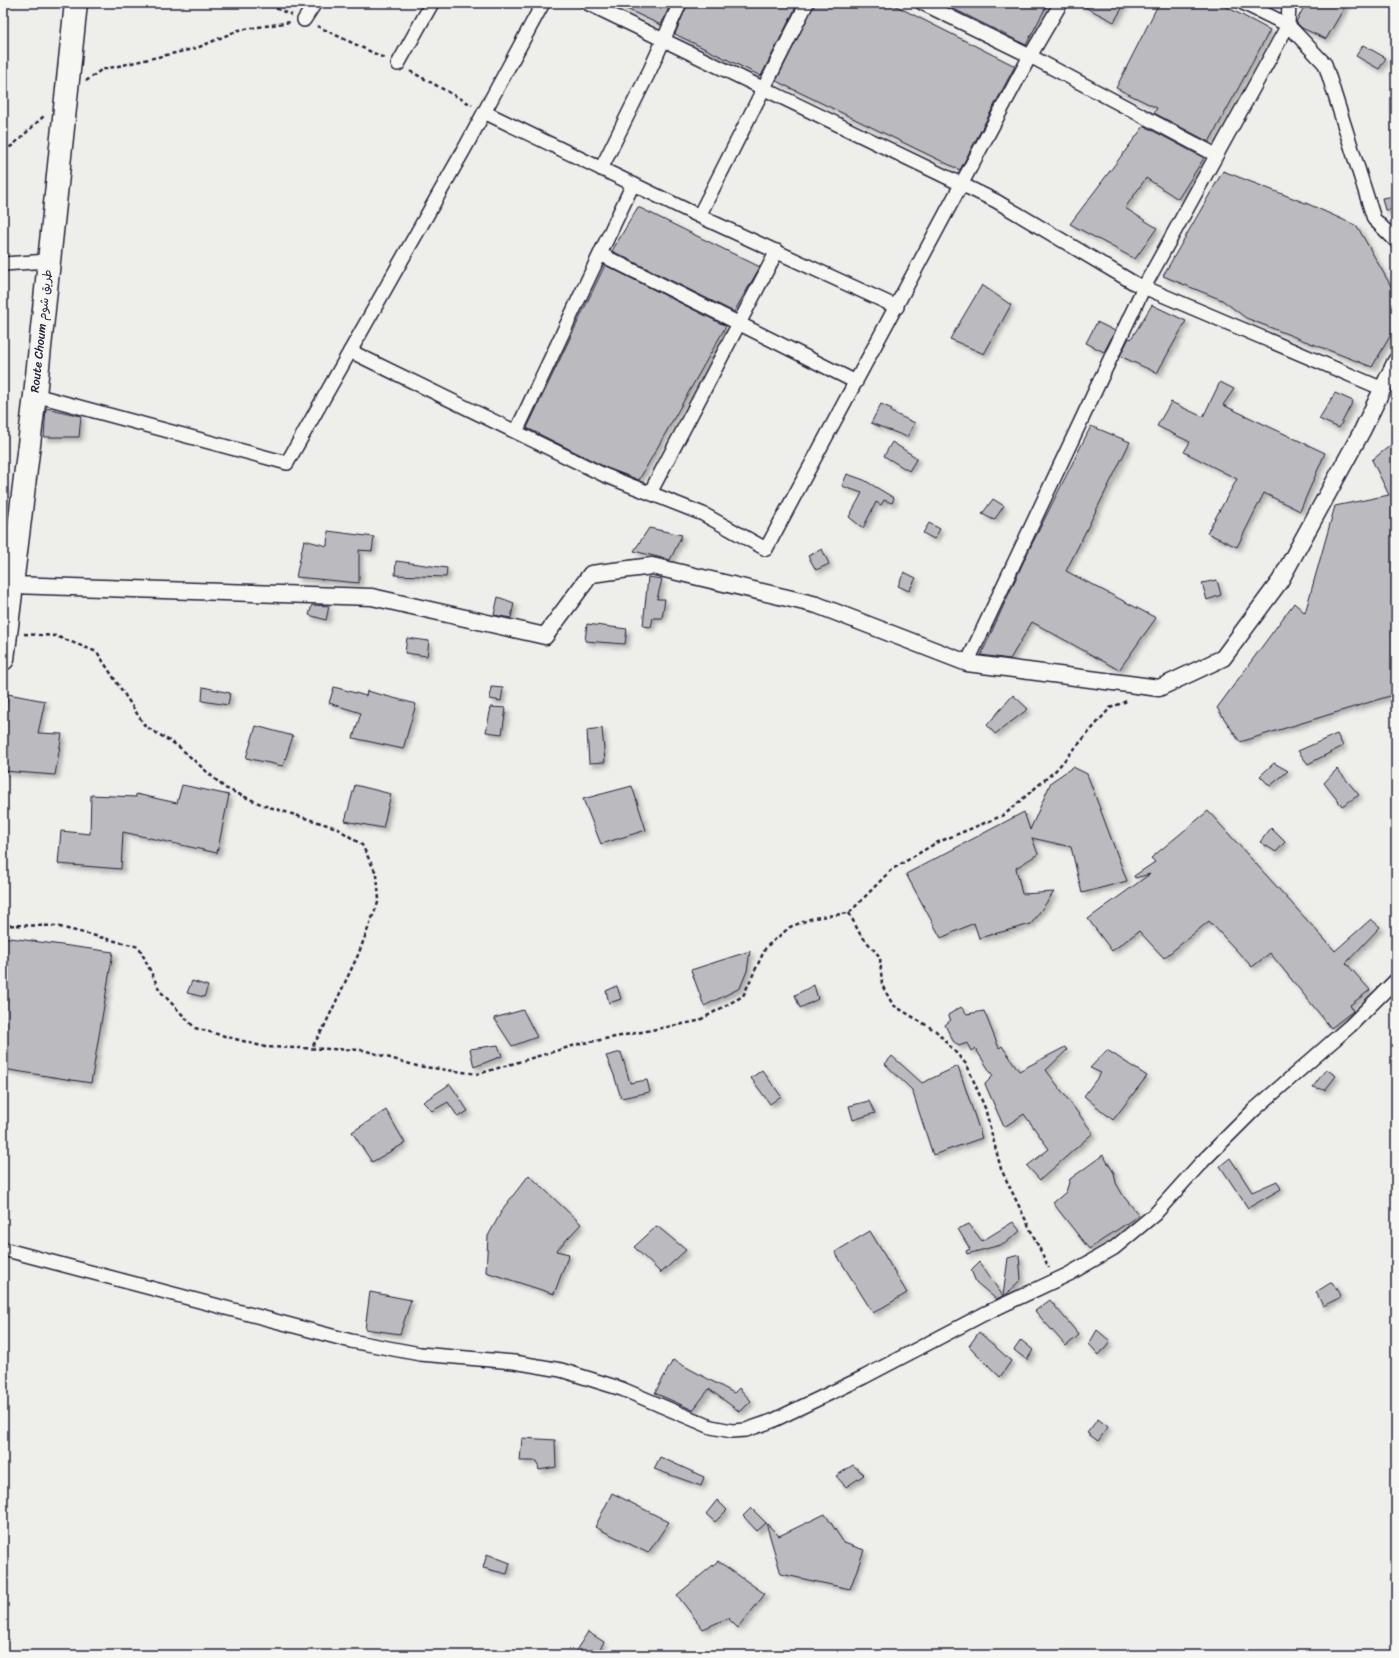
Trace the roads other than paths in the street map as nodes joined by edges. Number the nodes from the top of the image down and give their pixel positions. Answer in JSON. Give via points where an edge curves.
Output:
{"nodes":[{"id":1,"x":76,"y":3,"type":"edge"},
{"id":2,"x":315,"y":3,"type":"edge"},
{"id":3,"x":432,"y":3,"type":"edge"},
{"id":4,"x":543,"y":3,"type":"edge"},
{"id":5,"x":587,"y":3,"type":"edge"},
{"id":6,"x":680,"y":3,"type":"edge"},
{"id":7,"x":807,"y":3,"type":"edge"},
{"id":8,"x":922,"y":3,"type":"edge"},
{"id":9,"x":1061,"y":3,"type":"edge"},
{"id":10,"x":1243,"y":3,"type":"edge"},
{"id":11,"x":1289,"y":3,"type":"edge"},
{"id":12,"x":304,"y":20,"type":"road end"},
{"id":13,"x":1288,"y":25,"type":"junction"},
{"id":14,"x":663,"y":39,"type":"junction"},
{"id":15,"x":1030,"y":56,"type":"junction"},
{"id":16,"x":398,"y":64,"type":"road end"},
{"id":17,"x":763,"y":88,"type":"junction"},
{"id":18,"x":484,"y":112,"type":"junction"},
{"id":19,"x":1216,"y":155,"type":"junction"},
{"id":20,"x":601,"y":169,"type":"junction"},
{"id":21,"x":960,"y":183,"type":"junction"},
{"id":22,"x":633,"y":184,"type":"junction"},
{"id":23,"x":699,"y":216,"type":"junction"},
{"id":24,"x":1396,"y":241,"type":"edge"},
{"id":25,"x":778,"y":252,"type":"junction"},
{"id":26,"x":600,"y":254,"type":"junction"},
{"id":27,"x":49,"y":261,"type":"junction"},
{"id":28,"x":3,"y":264,"type":"edge"},
{"id":29,"x":1144,"y":287,"type":"junction"},
{"id":30,"x":897,"y":306,"type":"junction"},
{"id":31,"x":739,"y":324,"type":"junction"},
{"id":32,"x":350,"y":351,"type":"junction"},
{"id":33,"x":1395,"y":365,"type":"edge"},
{"id":34,"x":856,"y":382,"type":"junction"},
{"id":35,"x":1383,"y":389,"type":"junction"},
{"id":36,"x":35,"y":395,"type":"junction"},
{"id":37,"x":516,"y":432,"type":"junction"},
{"id":38,"x":650,"y":493,"type":"junction"},
{"id":39,"x":12,"y":585,"type":"junction"},
{"id":40,"x":3,"y":659,"type":"edge"},
{"id":41,"x":967,"y":663,"type":"junction"},
{"id":42,"x":1396,"y":980,"type":"edge"},
{"id":43,"x":3,"y":1249,"type":"edge"}],
"edges":[{"from":1,"to":27,"type":"highway","name":"Route Choum طريق شوم"},
{"from":2,"to":12,"type":"street"},
{"from":3,"to":16,"type":"street"},
{"from":4,"to":18,"type":"street"},
{"from":5,"to":14,"type":"street"},
{"from":6,"to":14,"type":"street"},
{"from":7,"to":17,"type":"street"},
{"from":8,"to":15,"type":"street"},
{"from":9,"to":15,"type":"street"},
{"from":10,"to":13,"type":"street"},
{"from":11,"to":13,"type":"street"},
{"from":13,"to":19,"type":"street"},
{"from":13,"to":24,"type":"street","via":[[1325,64],[1374,219]]},
{"from":14,"to":17,"type":"street"},
{"from":14,"to":20,"type":"street"},
{"from":15,"to":19,"type":"street"},
{"from":15,"to":21,"type":"street"},
{"from":17,"to":21,"type":"street"},
{"from":17,"to":23,"type":"street"},
{"from":18,"to":20,"type":"street"},
{"from":18,"to":32,"type":"street"},
{"from":19,"to":29,"type":"street"},
{"from":20,"to":22,"type":"street"},
{"from":21,"to":29,"type":"street","via":[[996,200]]},
{"from":21,"to":30,"type":"street"},
{"from":22,"to":23,"type":"street"},
{"from":22,"to":26,"type":"street"},
{"from":23,"to":25,"type":"street"},
{"from":25,"to":30,"type":"street"},
{"from":25,"to":31,"type":"street"},
{"from":26,"to":31,"type":"street"},
{"from":26,"to":37,"type":"street"},
{"from":27,"to":28,"type":"street"},
{"from":27,"to":36,"type":"highway","name":"Route Choum طريق شوم"},
{"from":29,"to":35,"type":"street"},
{"from":29,"to":41,"type":"street"},
{"from":30,"to":34,"type":"street"},
{"from":31,"to":34,"type":"street"},
{"from":31,"to":38,"type":"street"},
{"from":32,"to":36,"type":"street","via":[[287,463]]},
{"from":32,"to":37,"type":"street"},
{"from":33,"to":35,"type":"street"},
{"from":34,"to":38,"type":"street","via":[[766,549],[703,514]]},
{"from":35,"to":41,"type":"street","via":[[1280,581],[1223,658],[1159,688]]},
{"from":36,"to":39,"type":"highway","name":"Route Choum طريق شوم"},
{"from":37,"to":38,"type":"street","via":[[604,475]]},
{"from":39,"to":40,"type":"highway","name":"Route Choum طريق شوم"},
{"from":39,"to":41,"type":"street","via":[[372,597],[545,636],[590,574],[652,566],[817,605]]},
{"from":42,"to":43,"type":"street","via":[[1350,1026],[1244,1120],[1135,1232],[1092,1262],[760,1427],[732,1431],[711,1427],[622,1388],[561,1370],[514,1362],[420,1354],[358,1342]]}]}
